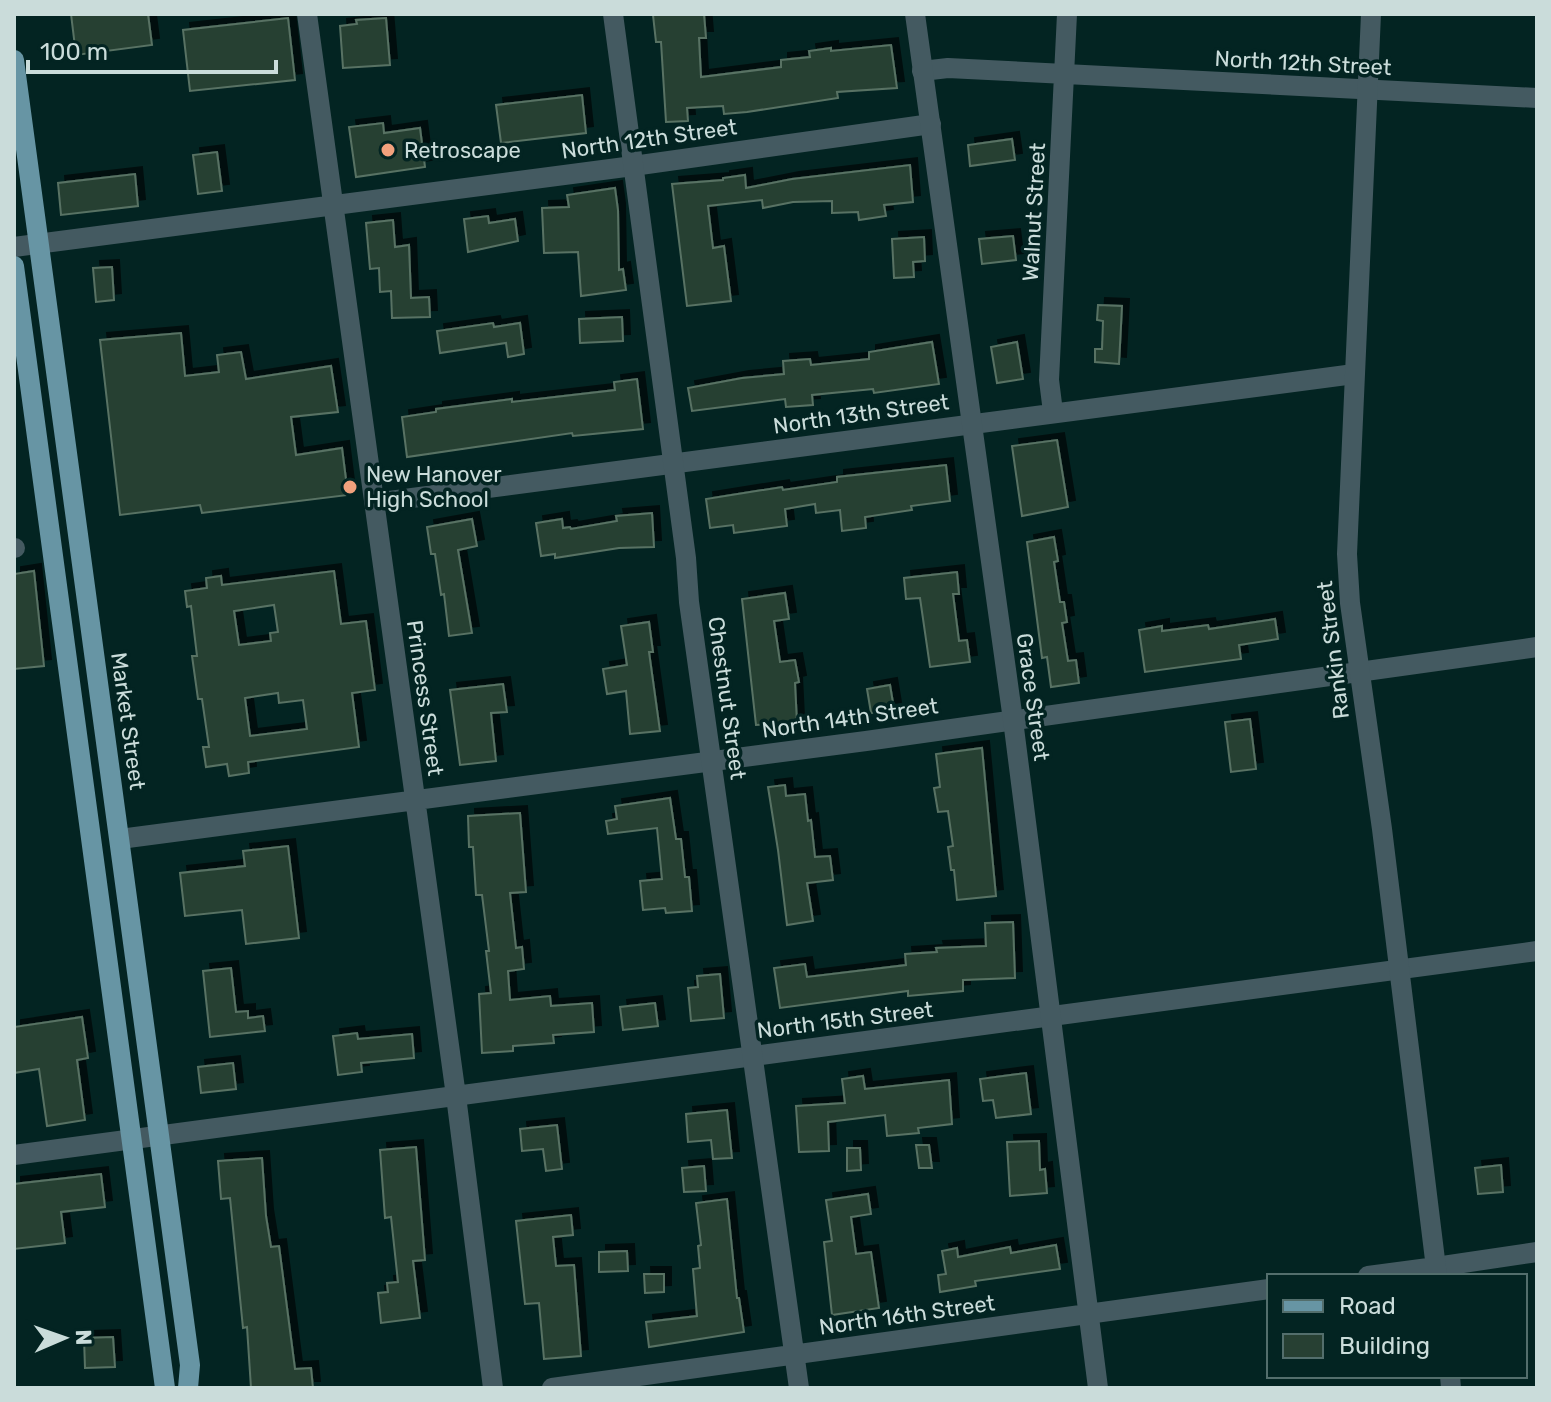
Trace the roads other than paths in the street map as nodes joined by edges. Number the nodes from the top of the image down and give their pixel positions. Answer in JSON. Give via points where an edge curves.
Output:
{"nodes":[{"id":1,"x":307,"y":14,"type":"edge"},
{"id":2,"x":613,"y":14,"type":"edge"},
{"id":3,"x":915,"y":14,"type":"edge"},
{"id":4,"x":1067,"y":14,"type":"edge"},
{"id":5,"x":1371,"y":14,"type":"edge"},
{"id":6,"x":14,"y":60,"type":"edge"},
{"id":7,"x":922,"y":71,"type":"junction"},
{"id":8,"x":1064,"y":75,"type":"junction"},
{"id":9,"x":1367,"y":90,"type":"junction"},
{"id":10,"x":1537,"y":98,"type":"edge"},
{"id":11,"x":931,"y":124,"type":"junction"},
{"id":12,"x":633,"y":166,"type":"junction"},
{"id":13,"x":333,"y":204,"type":"junction"},
{"id":14,"x":39,"y":243,"type":"junction"},
{"id":15,"x":14,"y":247,"type":"edge"},
{"id":16,"x":14,"y":266,"type":"edge"},
{"id":17,"x":1354,"y":374,"type":"junction"},
{"id":18,"x":1053,"y":412,"type":"junction"},
{"id":19,"x":971,"y":424,"type":"junction"},
{"id":20,"x":672,"y":464,"type":"junction"},
{"id":21,"x":374,"y":503,"type":"junction"},
{"id":22,"x":1537,"y":647,"type":"edge"},
{"id":23,"x":1359,"y":673,"type":"junction"},
{"id":24,"x":1013,"y":720,"type":"junction"},
{"id":25,"x":712,"y":761,"type":"junction"},
{"id":26,"x":415,"y":801,"type":"junction"},
{"id":27,"x":120,"y":839,"type":"junction"},
{"id":28,"x":1537,"y":951,"type":"edge"},
{"id":29,"x":1399,"y":970,"type":"junction"},
{"id":30,"x":1049,"y":1018,"type":"junction"},
{"id":31,"x":753,"y":1056,"type":"junction"},
{"id":32,"x":456,"y":1096,"type":"junction"},
{"id":33,"x":159,"y":1138,"type":"junction"},
{"id":34,"x":133,"y":1140,"type":"junction"},
{"id":35,"x":14,"y":1155,"type":"edge"},
{"id":36,"x":1537,"y":1252,"type":"edge"},
{"id":37,"x":1436,"y":1272,"type":"edge"},
{"id":38,"x":1402,"y":1274,"type":"edge"},
{"id":39,"x":1267,"y":1289,"type":"edge"},
{"id":40,"x":1088,"y":1313,"type":"junction"},
{"id":41,"x":794,"y":1354,"type":"junction"},
{"id":42,"x":165,"y":1388,"type":"edge"},
{"id":43,"x":188,"y":1388,"type":"edge"},
{"id":44,"x":493,"y":1388,"type":"edge"},
{"id":45,"x":552,"y":1388,"type":"edge"},
{"id":46,"x":799,"y":1388,"type":"edge"},
{"id":47,"x":1098,"y":1388,"type":"edge"}],
"edges":[{"from":1,"to":13,"type":"street","name":"Princess Street"},
{"from":2,"to":12,"type":"street","name":"Chestnut Street"},
{"from":3,"to":7,"type":"street","name":"Grace Street"},
{"from":4,"to":8,"type":"street","name":"Walnut Street"},
{"from":5,"to":9,"type":"street","name":"Rankin Street"},
{"from":6,"to":14,"type":"main road","name":"Market Street"},
{"from":7,"to":8,"type":"street","name":"North 12th Street"},
{"from":7,"to":11,"type":"street","name":"Grace Street"},
{"from":8,"to":9,"type":"street","name":"North 12th Street"},
{"from":8,"to":18,"type":"street","name":"Walnut Street","via":[[1049,380]]},
{"from":9,"to":10,"type":"street","name":"North 12th Street"},
{"from":9,"to":17,"type":"street","name":"Rankin Street"},
{"from":11,"to":12,"type":"street","name":"North 12th Street"},
{"from":11,"to":19,"type":"street","name":"Grace Street"},
{"from":12,"to":13,"type":"street","name":"North 12th Street"},
{"from":12,"to":20,"type":"street","name":"Chestnut Street"},
{"from":13,"to":14,"type":"street","name":"North 12th Street"},
{"from":13,"to":21,"type":"street","name":"Princess Street"},
{"from":14,"to":15,"type":"street","name":"North 12th Street"},
{"from":14,"to":27,"type":"main road","name":"Market Street"},
{"from":16,"to":34,"type":"main road"},
{"from":17,"to":18,"type":"street","name":"North 13th Street"},
{"from":17,"to":23,"type":"street","name":"Rankin Street","via":[[1347,554]]},
{"from":18,"to":19,"type":"street","name":"North 13th Street"},
{"from":19,"to":20,"type":"street","name":"North 13th Street"},
{"from":19,"to":24,"type":"street","name":"Grace Street"},
{"from":20,"to":21,"type":"street","name":"North 13th Street"},
{"from":20,"to":25,"type":"street","name":"Chestnut Street"},
{"from":21,"to":26,"type":"street","name":"Princess Street"},
{"from":22,"to":23,"type":"street","name":"North 14th Street"},
{"from":23,"to":24,"type":"street","name":"North 14th Street"},
{"from":23,"to":29,"type":"street","name":"Rankin Street"},
{"from":24,"to":25,"type":"street","name":"North 14th Street"},
{"from":24,"to":30,"type":"street","name":"Grace Street"},
{"from":25,"to":26,"type":"street","name":"North 14th Street"},
{"from":25,"to":31,"type":"street","name":"Chestnut Street"},
{"from":26,"to":27,"type":"street","name":"North 14th Street"},
{"from":26,"to":32,"type":"street","name":"Princess Street"},
{"from":27,"to":33,"type":"main road","name":"Market Street"},
{"from":28,"to":29,"type":"street","name":"North 15th Street"},
{"from":29,"to":30,"type":"street","name":"North 15th Street"},
{"from":29,"to":37,"type":"street","name":"Rankin Street"},
{"from":30,"to":31,"type":"street","name":"North 15th Street"},
{"from":30,"to":40,"type":"street","name":"Grace Street"},
{"from":31,"to":32,"type":"street","name":"North 15th Street"},
{"from":31,"to":41,"type":"street","name":"Chestnut Street"},
{"from":32,"to":33,"type":"street","name":"North 15th Street"},
{"from":32,"to":44,"type":"street","name":"Princess Street"},
{"from":33,"to":34,"type":"street","name":"North 15th Street"},
{"from":33,"to":43,"type":"main road","name":"Market Street","via":[[190,1365]]},
{"from":34,"to":35,"type":"street","name":"North 15th Street"},
{"from":34,"to":42,"type":"main road"},
{"from":36,"to":37,"type":"street"},
{"from":37,"to":38,"type":"street"},
{"from":39,"to":40,"type":"street","name":"North 16th Street"},
{"from":40,"to":41,"type":"street","name":"North 16th Street"},
{"from":40,"to":47,"type":"street","name":"Grace Street"},
{"from":41,"to":45,"type":"street","name":"North 16th Street"},
{"from":41,"to":46,"type":"street","name":"Chestnut Street"}]}
